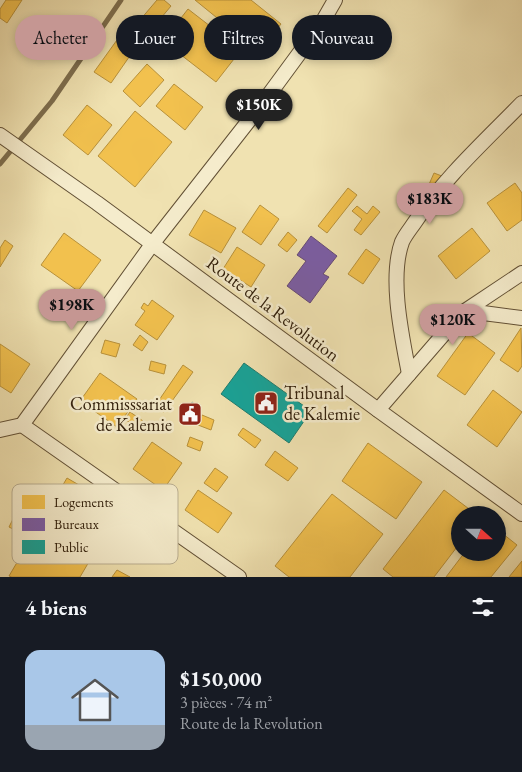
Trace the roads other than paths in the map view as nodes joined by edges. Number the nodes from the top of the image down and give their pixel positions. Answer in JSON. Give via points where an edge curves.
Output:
{"nodes":[{"id":1,"x":335,"y":0,"type":"edge"},
{"id":2,"x":522,"y":103,"type":"edge"},
{"id":3,"x":0,"y":135,"type":"edge"},
{"id":4,"x":152,"y":243,"type":"junction"},
{"id":5,"x":522,"y":273,"type":"edge"},
{"id":6,"x":462,"y":313,"type":"junction"},
{"id":7,"x":522,"y":318,"type":"edge"},
{"id":8,"x":410,"y":374,"type":"junction"},
{"id":9,"x":378,"y":410,"type":"junction"},
{"id":10,"x":22,"y":425,"type":"junction"},
{"id":11,"x":0,"y":430,"type":"edge"},
{"id":12,"x":106,"y":484,"type":"edge"},
{"id":13,"x":522,"y":514,"type":"edge"},
{"id":14,"x":178,"y":534,"type":"edge"},
{"id":15,"x":239,"y":577,"type":"edge"}],
"edges":[{"from":1,"to":4,"type":"street","via":[[324,21],[265,100]]},
{"from":2,"to":8,"type":"street","via":[[456,170],[424,207],[402,241],[397,276],[400,320]]},
{"from":3,"to":4,"type":"street","name":"Route de la Revolution"},
{"from":4,"to":9,"type":"street","name":"Route de la Revolution"},
{"from":4,"to":10,"type":"street"},
{"from":5,"to":6,"type":"street"},
{"from":6,"to":7,"type":"street"},
{"from":6,"to":8,"type":"street"},
{"from":8,"to":9,"type":"street"},
{"from":9,"to":13,"type":"street","name":"Route de la Revolution"},
{"from":10,"to":11,"type":"street"},
{"from":10,"to":12,"type":"street"},
{"from":14,"to":15,"type":"street"}]}
